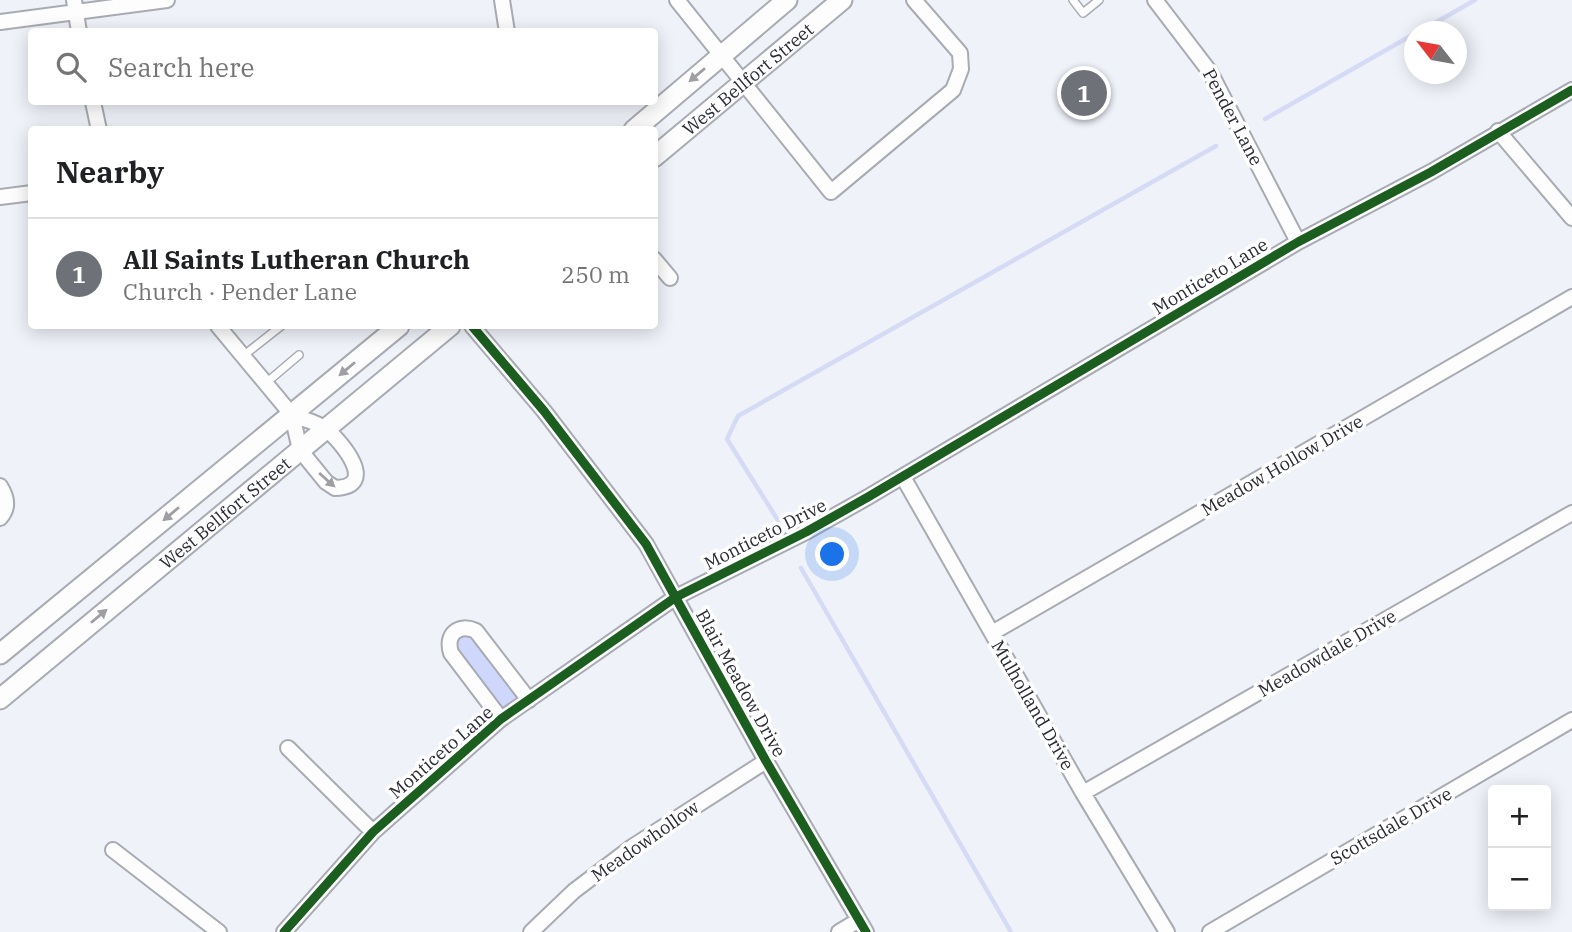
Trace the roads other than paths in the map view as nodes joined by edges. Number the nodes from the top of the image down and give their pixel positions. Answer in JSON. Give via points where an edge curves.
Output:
{"nodes":[{"id":1,"x":167,"y":0,"type":"edge"},
{"id":2,"x":502,"y":0,"type":"edge"},
{"id":3,"x":677,"y":0,"type":"edge"},
{"id":4,"x":787,"y":0,"type":"edge"},
{"id":5,"x":842,"y":0,"type":"edge"},
{"id":6,"x":914,"y":0,"type":"edge"},
{"id":7,"x":1073,"y":0,"type":"edge"},
{"id":8,"x":1099,"y":0,"type":"edge"},
{"id":9,"x":1155,"y":0,"type":"edge"},
{"id":10,"x":74,"y":6,"type":"edge"},
{"id":11,"x":0,"y":22,"type":"edge"},
{"id":12,"x":78,"y":28,"type":"edge"},
{"id":13,"x":506,"y":28,"type":"edge"},
{"id":14,"x":721,"y":56,"type":"junction"},
{"id":15,"x":743,"y":82,"type":"junction"},
{"id":16,"x":1572,"y":90,"type":"edge"},
{"id":17,"x":94,"y":105,"type":"edge"},
{"id":18,"x":98,"y":126,"type":"edge"},
{"id":19,"x":639,"y":126,"type":"edge"},
{"id":20,"x":1498,"y":131,"type":"junction"},
{"id":21,"x":658,"y":154,"type":"edge"},
{"id":22,"x":28,"y":194,"type":"edge"},
{"id":23,"x":0,"y":197,"type":"edge"},
{"id":24,"x":1572,"y":218,"type":"edge"},
{"id":25,"x":1298,"y":242,"type":"junction"},
{"id":26,"x":658,"y":264,"type":"edge"},
{"id":27,"x":670,"y":278,"type":"dead end"},
{"id":28,"x":1572,"y":297,"type":"edge"},
{"id":29,"x":221,"y":329,"type":"edge"},
{"id":30,"x":277,"y":329,"type":"edge"},
{"id":31,"x":395,"y":329,"type":"edge"},
{"id":32,"x":446,"y":329,"type":"edge"},
{"id":33,"x":475,"y":329,"type":"edge"},
{"id":34,"x":299,"y":355,"type":"dead end"},
{"id":35,"x":243,"y":356,"type":"junction"},
{"id":36,"x":266,"y":383,"type":"junction"},
{"id":37,"x":292,"y":415,"type":"junction"},
{"id":38,"x":326,"y":429,"type":"junction"},
{"id":39,"x":300,"y":450,"type":"junction"},
{"id":40,"x":903,"y":477,"type":"junction"},
{"id":41,"x":0,"y":486,"type":"edge"},
{"id":42,"x":868,"y":497,"type":"joint"},
{"id":43,"x":1572,"y":513,"type":"edge"},
{"id":44,"x":0,"y":518,"type":"edge"},
{"id":45,"x":676,"y":597,"type":"junction"},
{"id":46,"x":44,"y":619,"type":"junction"},
{"id":47,"x":992,"y":633,"type":"junction"},
{"id":48,"x":67,"y":642,"type":"junction"},
{"id":49,"x":0,"y":654,"type":"edge"},
{"id":50,"x":0,"y":699,"type":"edge"},
{"id":51,"x":528,"y":700,"type":"junction"},
{"id":52,"x":501,"y":719,"type":"junction"},
{"id":53,"x":1572,"y":720,"type":"edge"},
{"id":54,"x":288,"y":748,"type":"dead end"},
{"id":55,"x":766,"y":761,"type":"junction"},
{"id":56,"x":1083,"y":793,"type":"junction"},
{"id":57,"x":373,"y":832,"type":"junction"},
{"id":58,"x":113,"y":850,"type":"dead end"},
{"id":59,"x":862,"y":926,"type":"edge"},
{"id":60,"x":219,"y":932,"type":"edge"},
{"id":61,"x":284,"y":932,"type":"edge"},
{"id":62,"x":531,"y":932,"type":"edge"},
{"id":63,"x":839,"y":932,"type":"edge"},
{"id":64,"x":1167,"y":932,"type":"edge"},
{"id":65,"x":1210,"y":932,"type":"edge"}],
"edges":[{"from":1,"to":10,"type":"street"},
{"from":2,"to":13,"type":"street"},
{"from":3,"to":14,"type":"street"},
{"from":4,"to":14,"type":"main road","name":"West Bellfort Street"},
{"from":5,"to":15,"type":"main road","name":"West Bellfort Street"},
{"from":6,"to":15,"type":"street","via":[[960,53],[961,69],[953,90],[831,192]]},
{"from":7,"to":8,"type":"lane","via":[[1083,13]]},
{"from":9,"to":25,"type":"street","name":"Pender Lane","via":[[1210,72]]},
{"from":10,"to":11,"type":"street"},
{"from":10,"to":12,"type":"street"},
{"from":14,"to":15,"type":"street"},
{"from":14,"to":19,"type":"main road","name":"West Bellfort Street","one_way":true},
{"from":15,"to":21,"type":"main road","name":"West Bellfort Street"},
{"from":16,"to":20,"type":"street","name":"Monticeto Lane"},
{"from":17,"to":18,"type":"street"},
{"from":20,"to":24,"type":"street"},
{"from":20,"to":25,"type":"street","name":"Monticeto Lane","via":[[1432,172]]},
{"from":22,"to":23,"type":"street"},
{"from":25,"to":40,"type":"street","name":"Monticeto Lane"},
{"from":26,"to":27,"type":"street"},
{"from":28,"to":47,"type":"street","name":"Meadow Hollow Drive"},
{"from":29,"to":35,"type":"street"},
{"from":30,"to":35,"type":"lane"},
{"from":31,"to":37,"type":"main road","name":"West Bellfort Street","one_way":true},
{"from":32,"to":38,"type":"main road","name":"West Bellfort Street"},
{"from":33,"to":45,"type":"street","name":"Blair Meadow Drive","via":[[646,544]]},
{"from":34,"to":36,"type":"lane"},
{"from":35,"to":36,"type":"street"},
{"from":36,"to":37,"type":"street"},
{"from":37,"to":38,"type":"street"},
{"from":37,"to":39,"type":"street"},
{"from":37,"to":46,"type":"main road","name":"West Bellfort Street","one_way":true},
{"from":38,"to":39,"type":"main road","name":"West Bellfort Street"},
{"from":39,"to":38,"type":"street","one_way":true,"via":[[326,482],[335,488],[350,484],[356,477],[354,462]]},
{"from":48,"to":39,"type":"main road","name":"West Bellfort Street","one_way":true},
{"from":40,"to":42,"type":"street","name":"Monticeto Lane"},
{"from":40,"to":47,"type":"street","name":"Mulholland Drive"},
{"from":41,"to":44,"type":"street","via":[[6,504]]},
{"from":42,"to":45,"type":"street","name":"Monticeto Drive"},
{"from":43,"to":56,"type":"street","name":"Meadowdale Drive"},
{"from":45,"to":51,"type":"street","name":"Monticeto Lane"},
{"from":45,"to":55,"type":"street","name":"Blair Meadow Drive"},
{"from":46,"to":48,"type":"main road"},
{"from":46,"to":49,"type":"main road","name":"West Bellfort Street"},
{"from":47,"to":56,"type":"street","name":"Mulholland Drive"},
{"from":48,"to":50,"type":"main road","name":"West Bellfort Street"},
{"from":51,"to":52,"type":"street","name":"Monticeto Lane"},
{"from":51,"to":52,"type":"street","via":[[476,631],[456,629],[449,645],[451,653]]},
{"from":52,"to":57,"type":"street","name":"Monticeto Lane"},
{"from":53,"to":65,"type":"street","name":"Scottsdale Drive"},
{"from":54,"to":57,"type":"street"},
{"from":55,"to":59,"type":"street","name":"Blair Meadow Drive"},
{"from":55,"to":62,"type":"street","name":"Meadowhollow","via":[[632,847]]},
{"from":56,"to":64,"type":"street","name":"Mulholland Drive"},
{"from":57,"to":61,"type":"street","name":"Monticeto Lane"},
{"from":58,"to":60,"type":"street"},
{"from":59,"to":63,"type":"street"}]}
